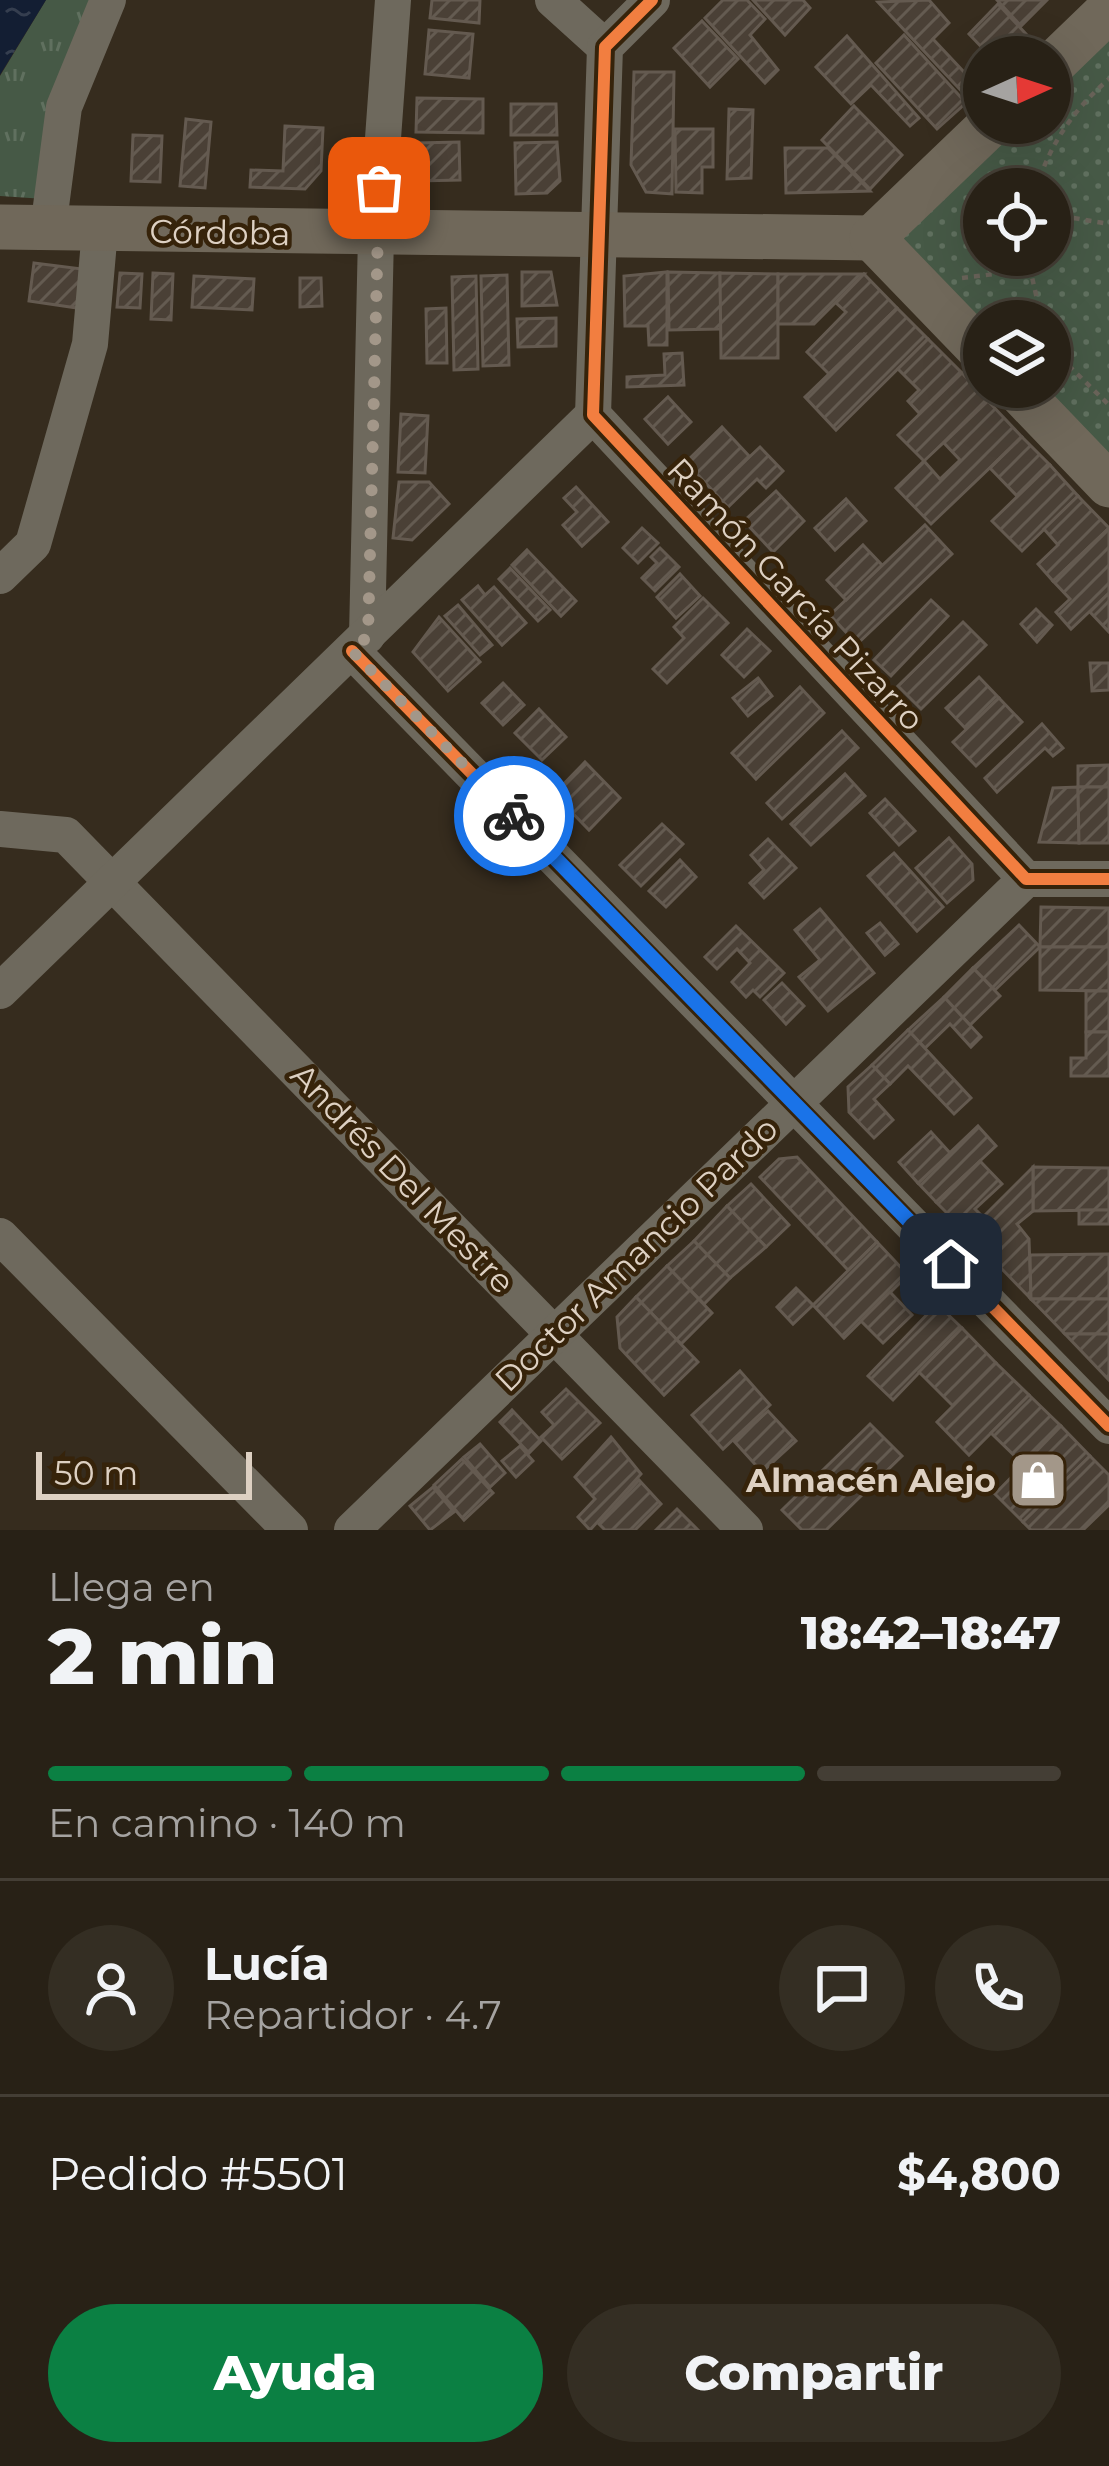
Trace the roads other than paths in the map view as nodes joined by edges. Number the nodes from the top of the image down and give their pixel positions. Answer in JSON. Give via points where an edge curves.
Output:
{"nodes":[{"id":1,"x":108,"y":0,"type":"edge"},
{"id":2,"x":393,"y":0,"type":"edge"},
{"id":3,"x":553,"y":0,"type":"edge"},
{"id":4,"x":652,"y":0,"type":"edge"},
{"id":5,"x":1109,"y":10,"type":"edge"},
{"id":6,"x":604,"y":47,"type":"junction"},
{"id":7,"x":1071,"y":47,"type":"edge"},
{"id":8,"x":970,"y":144,"type":"edge"},
{"id":9,"x":0,"y":227,"type":"edge"},
{"id":10,"x":48,"y":229,"type":"junction"},
{"id":11,"x":100,"y":230,"type":"junction"},
{"id":12,"x":376,"y":235,"type":"junction"},
{"id":13,"x":598,"y":236,"type":"junction"},
{"id":14,"x":872,"y":238,"type":"junction"},
{"id":15,"x":963,"y":332,"type":"edge"},
{"id":16,"x":1036,"y":408,"type":"edge"},
{"id":17,"x":592,"y":416,"type":"junction"},
{"id":18,"x":1109,"y":484,"type":"edge"},
{"id":19,"x":0,"y":576,"type":"edge"},
{"id":20,"x":360,"y":643,"type":"junction"},
{"id":21,"x":0,"y":829,"type":"edge"},
{"id":22,"x":1026,"y":879,"type":"junction"},
{"id":23,"x":1109,"y":879,"type":"edge"},
{"id":24,"x":111,"y":880,"type":"junction"},
{"id":25,"x":0,"y":991,"type":"edge"},
{"id":26,"x":794,"y":1102,"type":"junction"},
{"id":27,"x":0,"y":1236,"type":"edge"},
{"id":28,"x":554,"y":1332,"type":"junction"},
{"id":29,"x":1109,"y":1426,"type":"edge"},
{"id":30,"x":290,"y":1530,"type":"edge"},
{"id":31,"x":352,"y":1530,"type":"edge"},
{"id":32,"x":745,"y":1530,"type":"edge"}],
"edges":[{"from":1,"to":10,"type":"street","via":[[64,107]]},
{"from":2,"to":12,"type":"street"},
{"from":3,"to":6,"type":"street"},
{"from":4,"to":6,"type":"street"},
{"from":5,"to":7,"type":"main road"},
{"from":6,"to":13,"type":"street"},
{"from":8,"to":14,"type":"main road"},
{"from":9,"to":10,"type":"main road","name":"Córdoba"},
{"from":10,"to":11,"type":"main road","name":"Córdoba"},
{"from":11,"to":12,"type":"main road","name":"Córdoba"},
{"from":11,"to":19,"type":"street","via":[[90,344],[33,544]]},
{"from":12,"to":13,"type":"main road","name":"Córdoba"},
{"from":12,"to":20,"type":"street"},
{"from":13,"to":14,"type":"main road","name":"Córdoba"},
{"from":13,"to":17,"type":"street"},
{"from":14,"to":15,"type":"main road"},
{"from":16,"to":18,"type":"main road"},
{"from":17,"to":20,"type":"street"},
{"from":17,"to":22,"type":"street","name":"Ramón García Pizarro"},
{"from":20,"to":24,"type":"street"},
{"from":20,"to":26,"type":"street"},
{"from":21,"to":24,"type":"street","name":"Andrés Del Mestre","via":[[65,835]]},
{"from":22,"to":23,"type":"street"},
{"from":22,"to":26,"type":"street","name":"Doctor Amancio Pardo"},
{"from":24,"to":25,"type":"street"},
{"from":24,"to":28,"type":"street","name":"Andrés Del Mestre"},
{"from":26,"to":28,"type":"street","name":"Doctor Amancio Pardo"},
{"from":26,"to":29,"type":"street"},
{"from":27,"to":30,"type":"street"},
{"from":28,"to":31,"type":"street","name":"Doctor Amancio Pardo"},
{"from":28,"to":32,"type":"street","name":"Andrés Del Mestre"}]}
